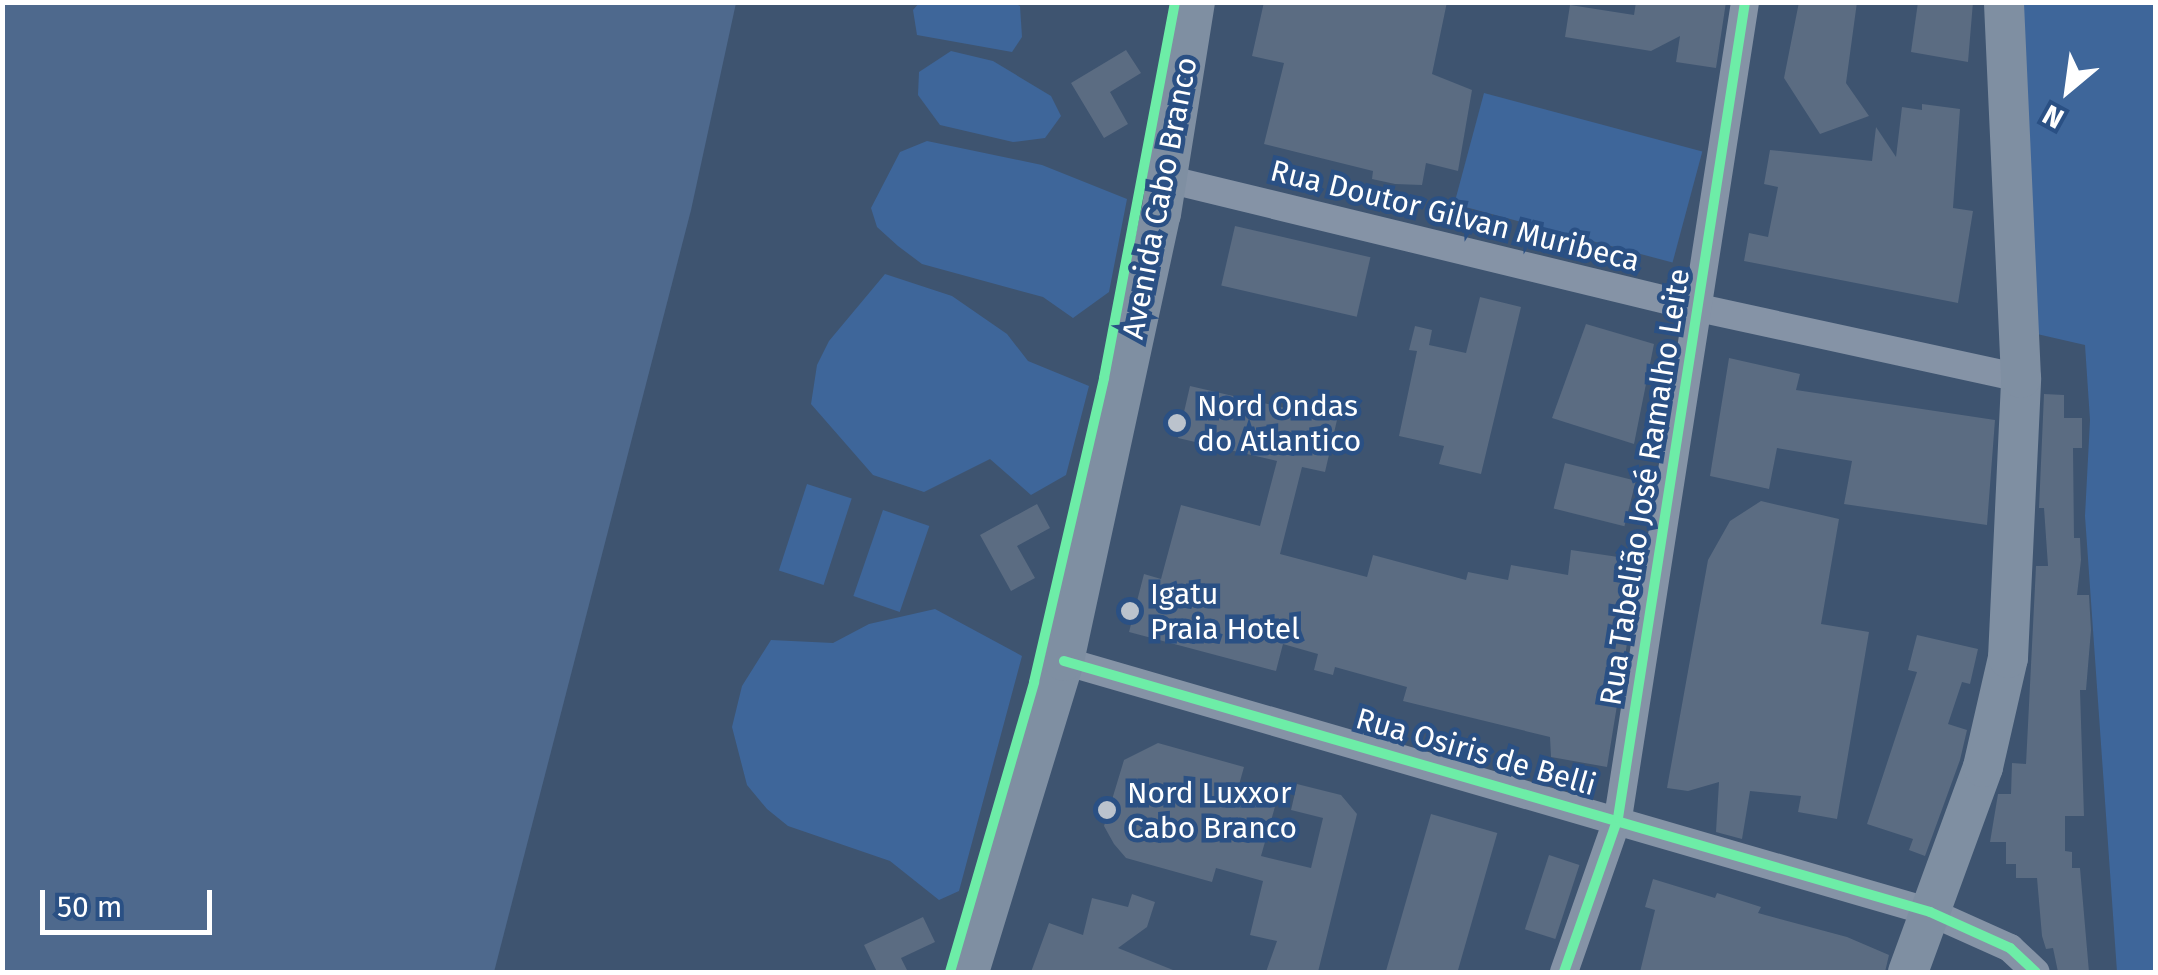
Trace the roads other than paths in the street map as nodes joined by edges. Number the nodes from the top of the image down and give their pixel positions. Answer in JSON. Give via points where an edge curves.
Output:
{"nodes":[{"id":1,"x":1195,"y":2,"type":"edge"},
{"id":2,"x":1745,"y":2,"type":"edge"},
{"id":3,"x":2004,"y":2,"type":"edge"},
{"id":4,"x":1168,"y":179,"type":"junction"},
{"id":5,"x":1699,"y":308,"type":"junction"},
{"id":6,"x":2021,"y":378,"type":"junction"},
{"id":7,"x":1064,"y":661,"type":"junction"},
{"id":8,"x":1618,"y":818,"type":"junction"},
{"id":9,"x":1930,"y":912,"type":"junction"},
{"id":10,"x":969,"y":972,"type":"edge"},
{"id":11,"x":1564,"y":972,"type":"edge"},
{"id":12,"x":1908,"y":972,"type":"edge"},
{"id":13,"x":2036,"y":972,"type":"edge"}],
"edges":[{"from":1,"to":4,"type":"main road","name":"Avenida Cabo Branco"},
{"from":2,"to":5,"type":"street","name":"Rua Tabelião José Ramalho Leite"},
{"from":3,"to":6,"type":"main road"},
{"from":4,"to":5,"type":"street","name":"Rua Doutor Gilvan Muribeca"},
{"from":4,"to":7,"type":"main road","name":"Avenida Cabo Branco"},
{"from":5,"to":6,"type":"street","name":"Rua Doutor Gilvan Muribeca"},
{"from":5,"to":8,"type":"street","name":"Rua Tabelião José Ramalho Leite"},
{"from":6,"to":9,"type":"main road","via":[[2008,658],[1983,767]]},
{"from":7,"to":8,"type":"street","name":"Rua Osiris de Belli"},
{"from":7,"to":10,"type":"main road","name":"Avenida Cabo Branco"},
{"from":8,"to":9,"type":"street","name":"Rua Osiris de Belli"},
{"from":8,"to":11,"type":"street","name":"Rua Tabelião José Ramalho Leite"},
{"from":9,"to":12,"type":"main road"},
{"from":9,"to":13,"type":"street","name":"Rua Osiris de Belli","via":[[2010,948]]}]}
